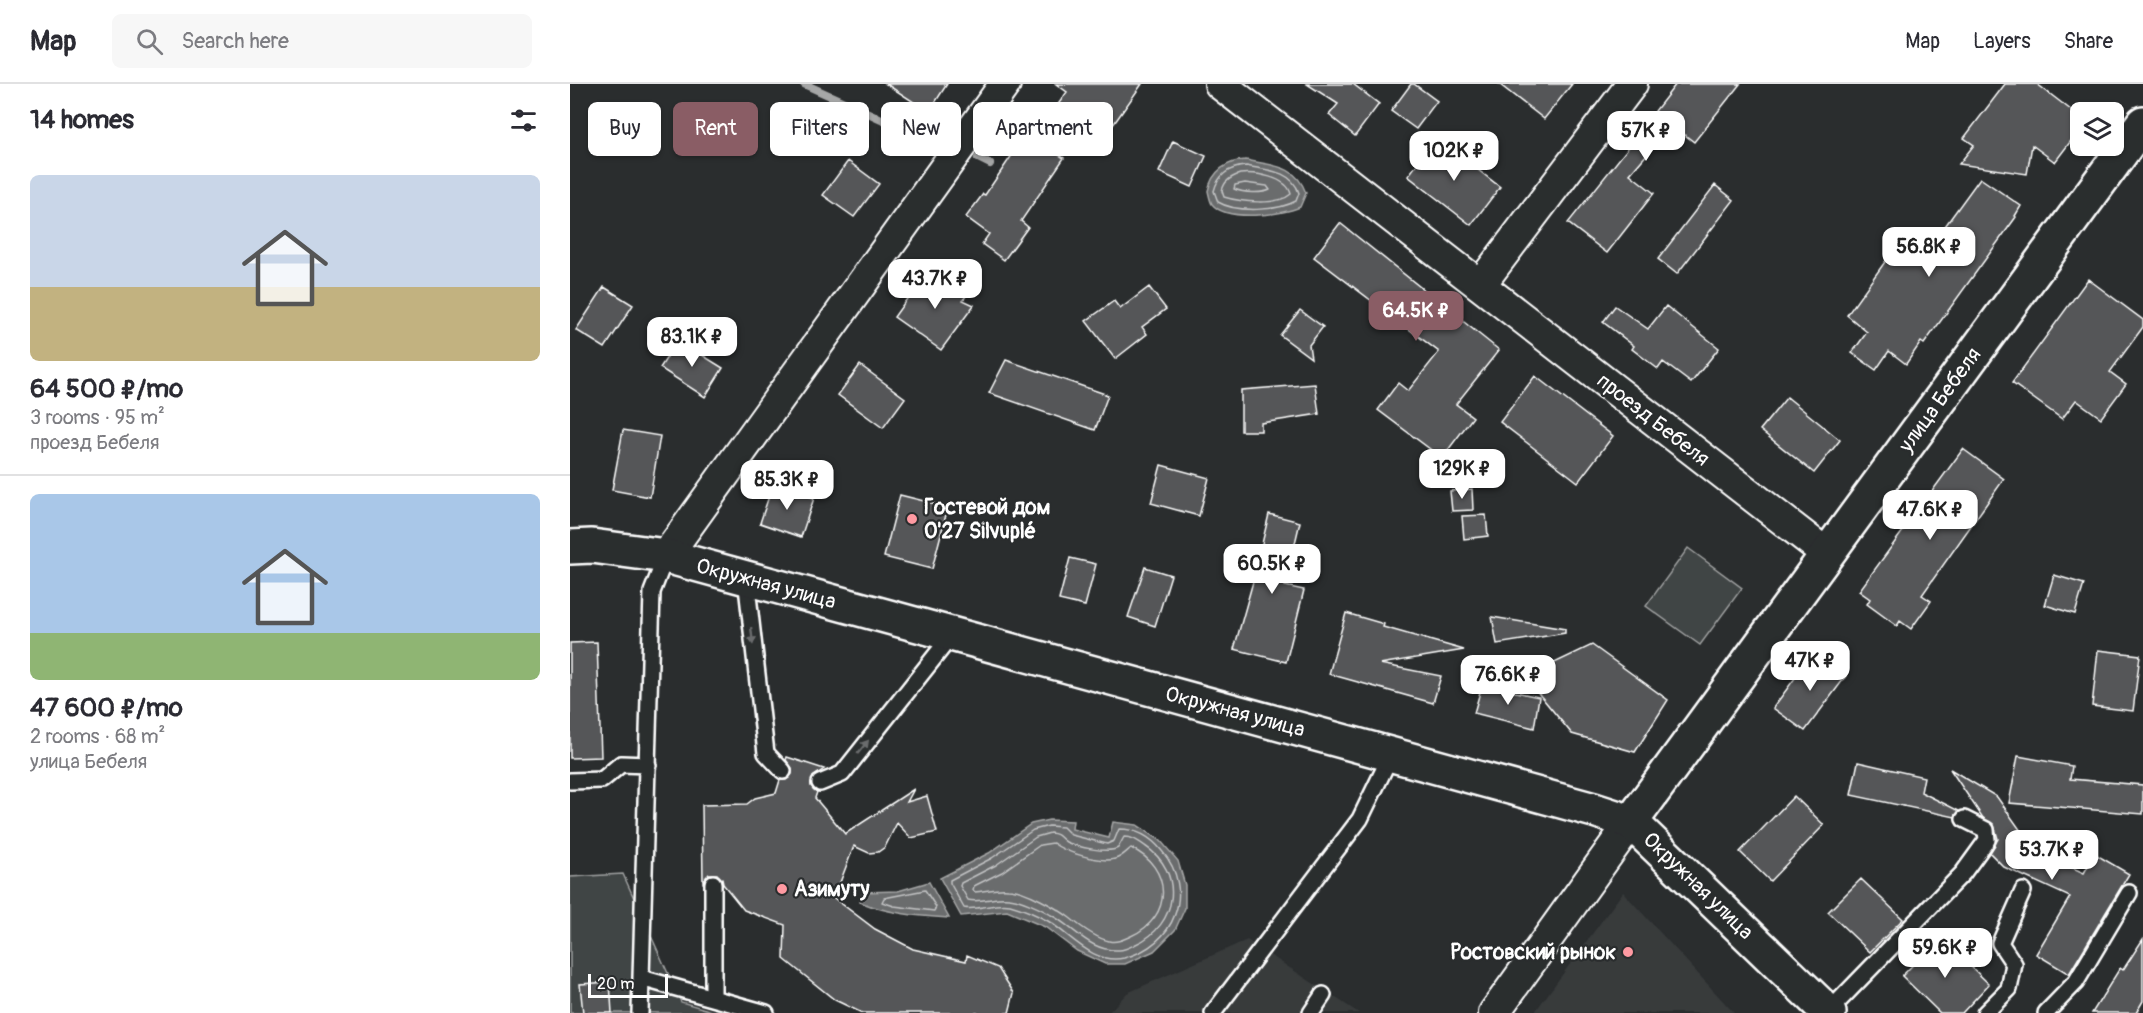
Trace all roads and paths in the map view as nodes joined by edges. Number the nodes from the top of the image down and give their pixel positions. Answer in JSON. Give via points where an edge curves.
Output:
{"nodes":[{"id":1,"x":1005,"y":84,"type":"edge"},
{"id":2,"x":1220,"y":84,"type":"edge"},
{"id":3,"x":1632,"y":84,"type":"edge"},
{"id":4,"x":2143,"y":123,"type":"edge"},
{"id":5,"x":1479,"y":285,"type":"junction"},
{"id":6,"x":570,"y":547,"type":"edge"},
{"id":7,"x":1827,"y":554,"type":"junction"},
{"id":8,"x":666,"y":556,"type":"junction"},
{"id":9,"x":746,"y":578,"type":"junction"},
{"id":10,"x":952,"y":635,"type":"junction"},
{"id":11,"x":1391,"y":755,"type":"junction"},
{"id":12,"x":648,"y":765,"type":"junction"},
{"id":13,"x":783,"y":771,"type":"dead end"},
{"id":14,"x":570,"y":781,"type":"edge"},
{"id":15,"x":820,"y":783,"type":"dead end"},
{"id":16,"x":1964,"y":819,"type":"dead end"},
{"id":17,"x":1631,"y":822,"type":"junction"},
{"id":18,"x":713,"y":883,"type":"dead end"},
{"id":19,"x":2023,"y":891,"type":"dead end"},
{"id":20,"x":2129,"y":893,"type":"dead end"},
{"id":21,"x":641,"y":978,"type":"junction"},
{"id":22,"x":1323,"y":995,"type":"dead end"},
{"id":23,"x":713,"y":998,"type":"junction"},
{"id":24,"x":1828,"y":1012,"type":"edge"},
{"id":25,"x":640,"y":1013,"type":"edge"},
{"id":26,"x":766,"y":1013,"type":"edge"},
{"id":27,"x":1213,"y":1013,"type":"edge"},
{"id":28,"x":1311,"y":1013,"type":"edge"},
{"id":29,"x":1494,"y":1013,"type":"edge"},
{"id":30,"x":1985,"y":1013,"type":"edge"},
{"id":31,"x":2046,"y":1013,"type":"edge"}],
"edges":[{"from":1,"to":8,"type":"street"},
{"from":2,"to":5,"type":"street","name":"проезд Бебеля"},
{"from":3,"to":5,"type":"street"},
{"from":4,"to":7,"type":"main road","name":"улица Бебеля"},
{"from":5,"to":7,"type":"street","name":"проезд Бебеля"},
{"from":6,"to":8,"type":"main road","name":"Окружная улица","via":[[592,546]]},
{"from":7,"to":17,"type":"main road","name":"улица Бебеля"},
{"from":8,"to":9,"type":"main road","name":"Окружная улица"},
{"from":8,"to":12,"type":"lane","via":[[652,592]]},
{"from":9,"to":10,"type":"main road","name":"Окружная улица"},
{"from":9,"to":13,"type":"lane","one_way":true,"via":[[766,753]]},
{"from":10,"to":11,"type":"main road","name":"Окружная улица"},
{"from":15,"to":10,"type":"lane","one_way":true,"via":[[842,774]]},
{"from":11,"to":17,"type":"main road","name":"Окружная улица"},
{"from":11,"to":27,"type":"lane","via":[[1360,819]]},
{"from":12,"to":14,"type":"lane","via":[[621,764],[602,780]]},
{"from":12,"to":21,"type":"lane"},
{"from":16,"to":24,"type":"lane","via":[[1986,830],[1987,840],[1963,873]]},
{"from":17,"to":24,"type":"main road","name":"Окружная улица"},
{"from":17,"to":29,"type":"street"},
{"from":18,"to":23,"type":"lane"},
{"from":19,"to":30,"type":"lane","via":[[2000,943],[2014,964],[2009,988]]},
{"from":20,"to":31,"type":"lane","via":[[2076,982]]},
{"from":21,"to":23,"type":"lane"},
{"from":21,"to":25,"type":"lane"},
{"from":22,"to":28,"type":"lane"},
{"from":23,"to":26,"type":"lane"}]}
